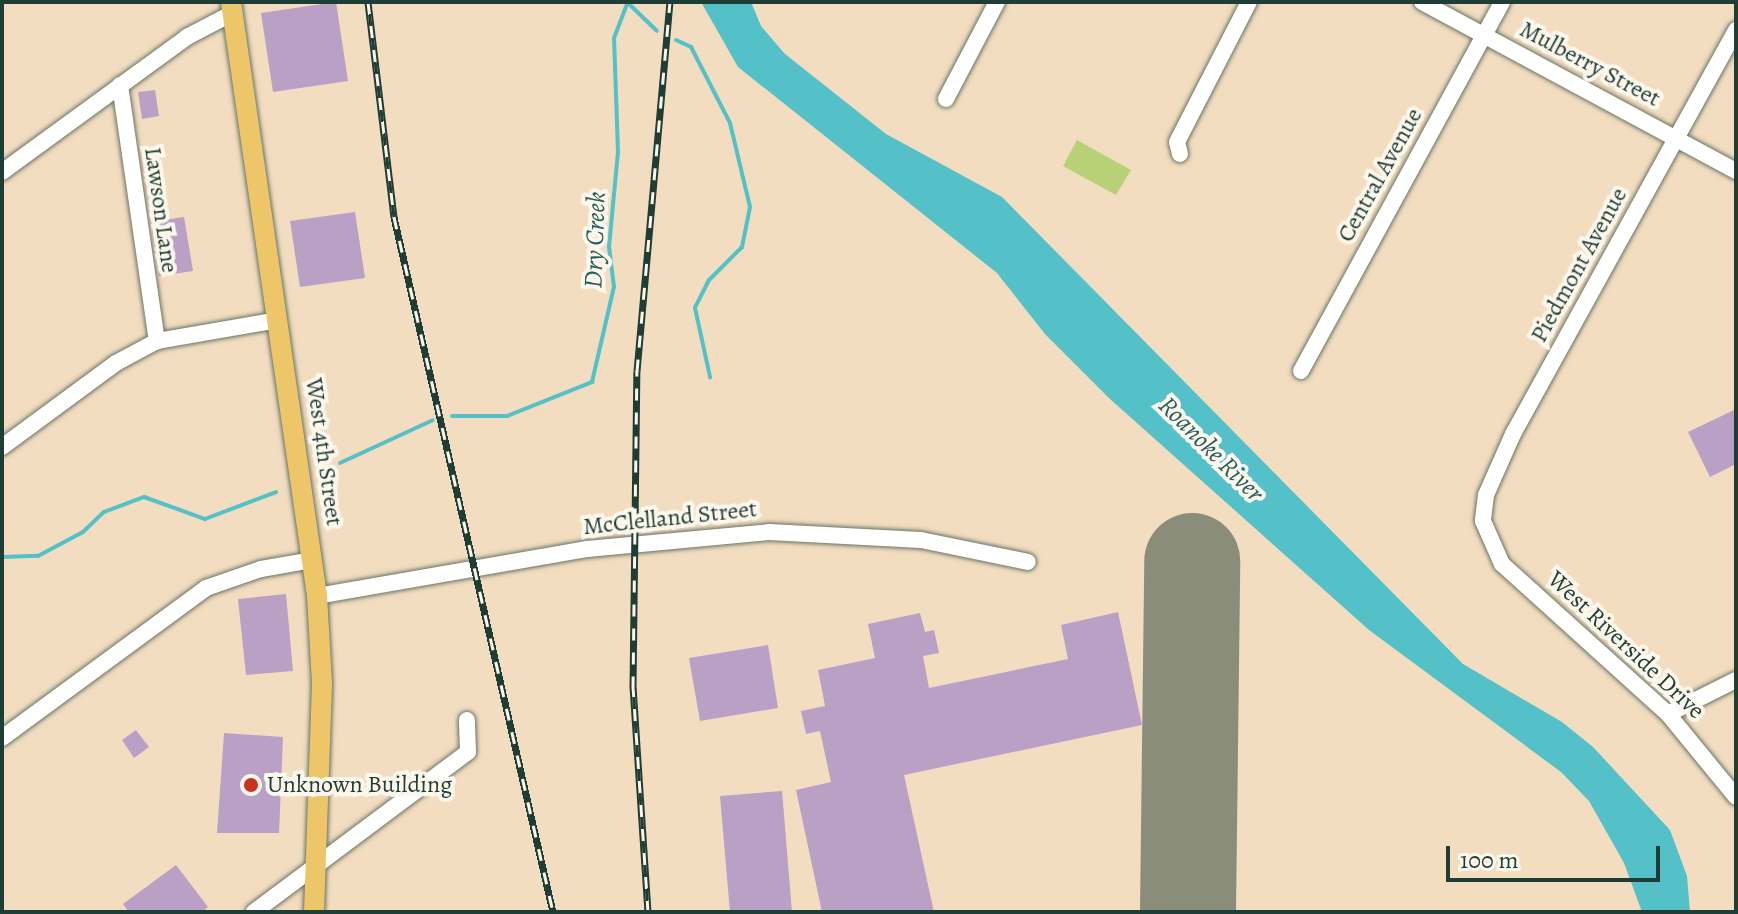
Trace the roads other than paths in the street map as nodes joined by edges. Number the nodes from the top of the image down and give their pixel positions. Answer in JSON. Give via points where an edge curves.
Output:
{"nodes":[{"id":1,"x":997,"y":2,"type":"edge"},
{"id":2,"x":1249,"y":2,"type":"edge"},
{"id":3,"x":1422,"y":2,"type":"edge"},
{"id":4,"x":1502,"y":2,"type":"edge"},
{"id":5,"x":232,"y":7,"type":"edge"},
{"id":6,"x":1736,"y":30,"type":"edge"},
{"id":7,"x":1484,"y":36,"type":"junction"},
{"id":8,"x":120,"y":85,"type":"junction"},
{"id":9,"x":946,"y":99,"type":"dead end"},
{"id":10,"x":1678,"y":137,"type":"junction"},
{"id":11,"x":1180,"y":154,"type":"dead end"},
{"id":12,"x":1736,"y":171,"type":"edge"},
{"id":13,"x":2,"y":172,"type":"edge"},
{"id":14,"x":278,"y":320,"type":"junction"},
{"id":15,"x":157,"y":341,"type":"junction"},
{"id":16,"x":1301,"y":371,"type":"dead end"},
{"id":17,"x":2,"y":447,"type":"edge"},
{"id":18,"x":1485,"y":529,"type":"joint"},
{"id":19,"x":313,"y":560,"type":"junction"},
{"id":20,"x":1028,"y":562,"type":"dead end"},
{"id":21,"x":317,"y":596,"type":"junction"},
{"id":22,"x":1736,"y":680,"type":"edge"},
{"id":23,"x":1668,"y":714,"type":"junction"},
{"id":24,"x":467,"y":720,"type":"dead end"},
{"id":25,"x":2,"y":738,"type":"edge"},
{"id":26,"x":1736,"y":797,"type":"edge"},
{"id":27,"x":314,"y":867,"type":"junction"},
{"id":28,"x":254,"y":912,"type":"edge"},
{"id":29,"x":314,"y":912,"type":"edge"}],
"edges":[{"from":1,"to":9,"type":"street"},
{"from":2,"to":11,"type":"street","via":[[1177,142]]},
{"from":3,"to":7,"type":"street","name":"Mulberry Street"},
{"from":4,"to":7,"type":"street","name":"Central Avenue"},
{"from":5,"to":8,"type":"street"},
{"from":5,"to":14,"type":"main road","name":"West 4th Street"},
{"from":6,"to":10,"type":"street","name":"Piedmont Avenue"},
{"from":7,"to":10,"type":"street","name":"Mulberry Street"},
{"from":7,"to":16,"type":"street","name":"Central Avenue"},
{"from":8,"to":13,"type":"street"},
{"from":8,"to":15,"type":"street","name":"Lawson Lane"},
{"from":10,"to":12,"type":"street","name":"Mulberry Street"},
{"from":10,"to":18,"type":"street","name":"Piedmont Avenue","via":[[1513,434],[1486,495]]},
{"from":14,"to":15,"type":"street"},
{"from":14,"to":19,"type":"main road","name":"West 4th Street"},
{"from":15,"to":17,"type":"street","via":[[116,363]]},
{"from":18,"to":23,"type":"street","name":"West Riverside Drive","via":[[1502,564]]},
{"from":19,"to":21,"type":"main road","name":"West 4th Street"},
{"from":19,"to":25,"type":"street","via":[[261,569],[206,588]]},
{"from":20,"to":21,"type":"street","name":"McClelland Street","via":[[921,540],[769,532],[587,549]]},
{"from":21,"to":27,"type":"main road","name":"West 4th Street","via":[[322,684]]},
{"from":22,"to":23,"type":"street"},
{"from":23,"to":26,"type":"street","name":"West Riverside Drive"},
{"from":24,"to":27,"type":"street","via":[[468,752]]},
{"from":27,"to":28,"type":"street"},
{"from":27,"to":29,"type":"main road","name":"West 4th Street"}]}
